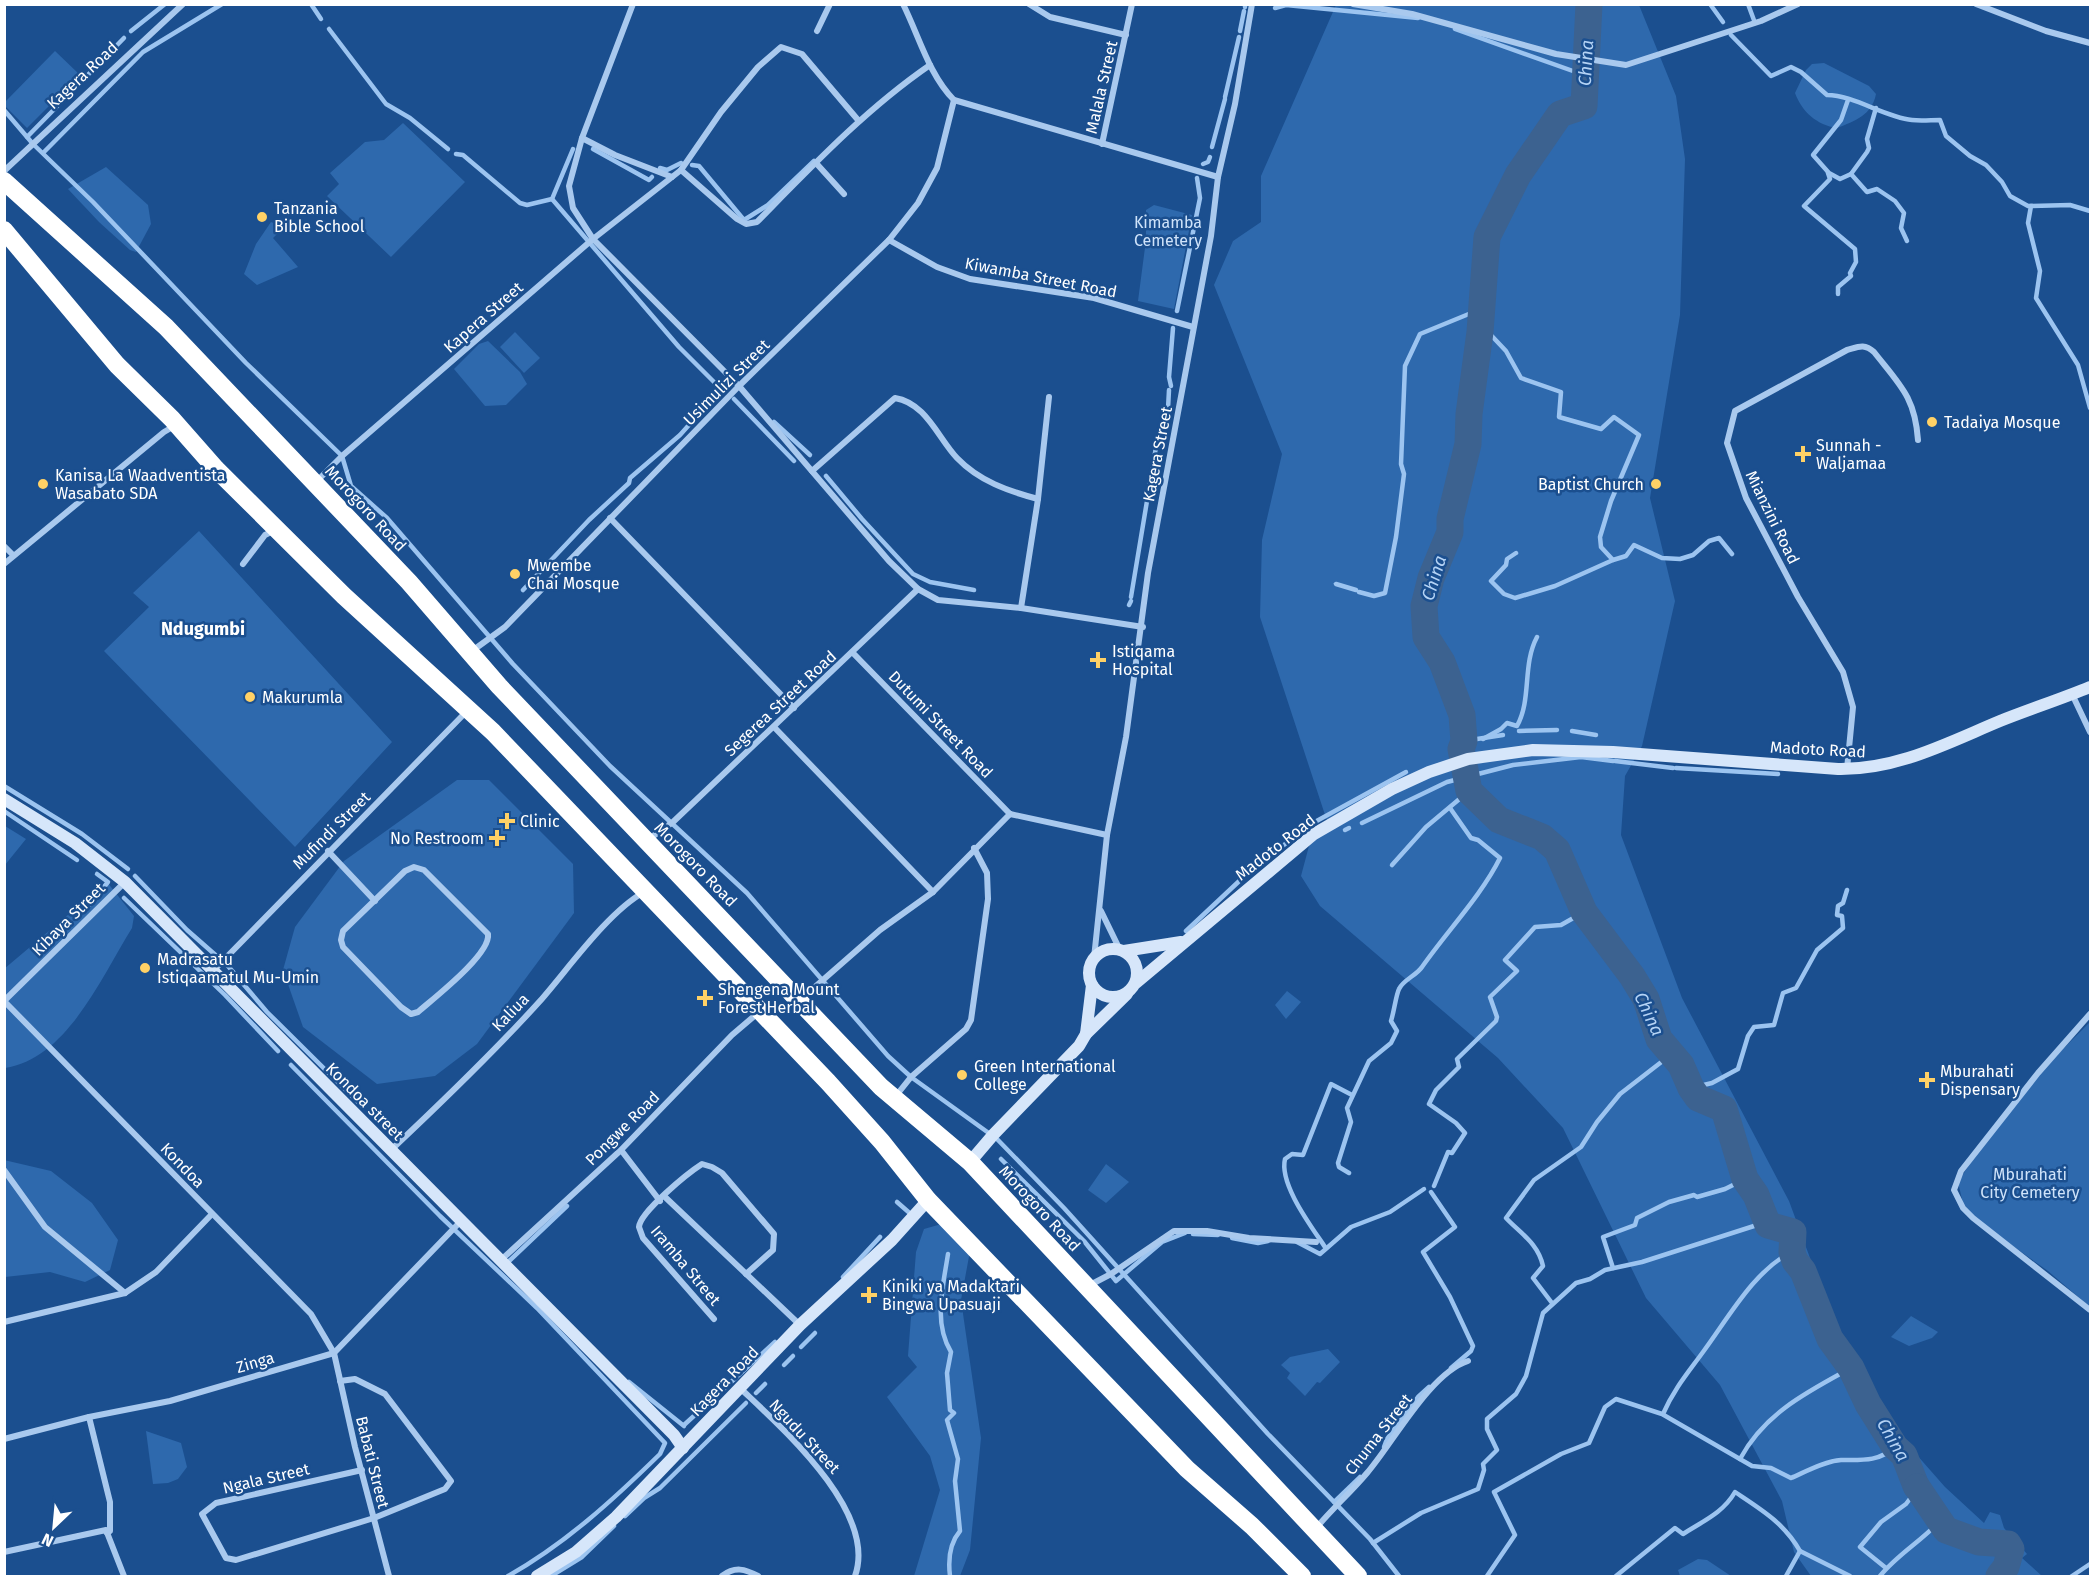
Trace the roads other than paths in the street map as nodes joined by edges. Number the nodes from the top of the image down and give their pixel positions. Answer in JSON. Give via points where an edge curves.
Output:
{"nodes":[{"id":1,"x":183,"y":4,"type":"edge"},
{"id":2,"x":633,"y":4,"type":"edge"},
{"id":3,"x":830,"y":4,"type":"edge"},
{"id":4,"x":903,"y":4,"type":"edge"},
{"id":5,"x":1029,"y":4,"type":"edge"},
{"id":6,"x":1132,"y":4,"type":"edge"},
{"id":7,"x":1252,"y":4,"type":"edge"},
{"id":8,"x":1353,"y":4,"type":"edge"},
{"id":9,"x":1798,"y":4,"type":"edge"},
{"id":10,"x":1976,"y":4,"type":"edge"},
{"id":11,"x":1379,"y":6,"type":"edge"},
{"id":12,"x":817,"y":31,"type":"dead end"},
{"id":13,"x":1126,"y":35,"type":"junction"},
{"id":14,"x":2091,"y":43,"type":"edge"},
{"id":15,"x":930,"y":65,"type":"junction"},
{"id":16,"x":954,"y":100,"type":"junction"},
{"id":17,"x":858,"y":120,"type":"junction"},
{"id":18,"x":582,"y":138,"type":"junction"},
{"id":19,"x":1102,"y":144,"type":"junction"},
{"id":20,"x":816,"y":162,"type":"junction"},
{"id":21,"x":681,"y":170,"type":"junction"},
{"id":22,"x":4,"y":171,"type":"edge"},
{"id":23,"x":672,"y":177,"type":"junction"},
{"id":24,"x":1218,"y":177,"type":"junction"},
{"id":25,"x":4,"y":181,"type":"edge"},
{"id":26,"x":844,"y":194,"type":"dead end"},
{"id":27,"x":4,"y":230,"type":"edge"},
{"id":28,"x":593,"y":239,"type":"junction"},
{"id":29,"x":890,"y":240,"type":"junction"},
{"id":30,"x":1193,"y":327,"type":"junction"},
{"id":31,"x":739,"y":386,"type":"junction"},
{"id":32,"x":1049,"y":397,"type":"dead end"},
{"id":33,"x":177,"y":425,"type":"junction"},
{"id":34,"x":1918,"y":440,"type":"dead end"},
{"id":35,"x":812,"y":471,"type":"junction"},
{"id":36,"x":316,"y":482,"type":"junction"},
{"id":37,"x":1038,"y":499,"type":"junction"},
{"id":38,"x":610,"y":518,"type":"junction"},
{"id":39,"x":276,"y":529,"type":"junction"},
{"id":40,"x":4,"y":546,"type":"edge"},
{"id":41,"x":13,"y":555,"type":"junction"},
{"id":42,"x":4,"y":564,"type":"edge"},
{"id":43,"x":243,"y":564,"type":"dead end"},
{"id":44,"x":918,"y":589,"type":"junction"},
{"id":45,"x":1021,"y":608,"type":"junction"},
{"id":46,"x":1143,"y":627,"type":"junction"},
{"id":47,"x":470,"y":652,"type":"junction"},
{"id":48,"x":853,"y":653,"type":"junction"},
{"id":49,"x":2091,"y":687,"type":"edge"},
{"id":50,"x":2072,"y":694,"type":"junction"},
{"id":51,"x":469,"y":708,"type":"junction"},
{"id":52,"x":794,"y":708,"type":"junction"},
{"id":53,"x":774,"y":727,"type":"junction"},
{"id":54,"x":2091,"y":732,"type":"edge"},
{"id":55,"x":1847,"y":770,"type":"junction"},
{"id":56,"x":4,"y":799,"type":"edge"},
{"id":57,"x":1010,"y":814,"type":"junction"},
{"id":58,"x":1107,"y":836,"type":"junction"},
{"id":59,"x":652,"y":837,"type":"junction"},
{"id":60,"x":974,"y":848,"type":"junction"},
{"id":61,"x":328,"y":851,"type":"junction"},
{"id":62,"x":124,"y":882,"type":"junction"},
{"id":63,"x":647,"y":890,"type":"junction"},
{"id":64,"x":933,"y":892,"type":"junction"},
{"id":65,"x":375,"y":901,"type":"junction"},
{"id":66,"x":1101,"y":911,"type":"junction"},
{"id":67,"x":1182,"y":942,"type":"junction"},
{"id":68,"x":1122,"y":951,"type":"junction"},
{"id":69,"x":1094,"y":958,"type":"junction"},
{"id":70,"x":213,"y":971,"type":"junction"},
{"id":71,"x":1136,"y":982,"type":"junction"},
{"id":72,"x":1092,"y":985,"type":"junction"},
{"id":73,"x":1127,"y":994,"type":"junction"},
{"id":74,"x":5,"y":1001,"type":"edge"},
{"id":75,"x":799,"y":1001,"type":"junction"},
{"id":76,"x":760,"y":1012,"type":"junction"},
{"id":77,"x":2091,"y":1014,"type":"edge"},
{"id":78,"x":1086,"y":1034,"type":"junction"},
{"id":79,"x":894,"y":1097,"type":"junction"},
{"id":80,"x":621,"y":1150,"type":"junction"},
{"id":81,"x":390,"y":1151,"type":"junction"},
{"id":82,"x":970,"y":1162,"type":"junction"},
{"id":83,"x":4,"y":1170,"type":"edge"},
{"id":84,"x":663,"y":1199,"type":"junction"},
{"id":85,"x":928,"y":1200,"type":"junction"},
{"id":86,"x":212,"y":1214,"type":"junction"},
{"id":87,"x":462,"y":1221,"type":"junction"},
{"id":88,"x":1316,"y":1242,"type":"dead end"},
{"id":89,"x":501,"y":1260,"type":"junction"},
{"id":90,"x":747,"y":1274,"type":"junction"},
{"id":91,"x":1088,"y":1287,"type":"junction"},
{"id":92,"x":125,"y":1293,"type":"junction"},
{"id":93,"x":2091,"y":1310,"type":"edge"},
{"id":94,"x":714,"y":1319,"type":"dead end"},
{"id":95,"x":4,"y":1322,"type":"edge"},
{"id":96,"x":800,"y":1325,"type":"junction"},
{"id":97,"x":334,"y":1353,"type":"junction"},
{"id":98,"x":1468,"y":1361,"type":"dead end"},
{"id":99,"x":340,"y":1381,"type":"junction"},
{"id":100,"x":740,"y":1388,"type":"junction"},
{"id":101,"x":89,"y":1417,"type":"junction"},
{"id":102,"x":4,"y":1439,"type":"edge"},
{"id":103,"x":683,"y":1448,"type":"junction"},
{"id":104,"x":362,"y":1470,"type":"junction"},
{"id":105,"x":374,"y":1518,"type":"junction"},
{"id":106,"x":1315,"y":1530,"type":"junction"},
{"id":107,"x":107,"y":1533,"type":"junction"},
{"id":108,"x":4,"y":1552,"type":"edge"},
{"id":109,"x":124,"y":1576,"type":"edge"},
{"id":110,"x":389,"y":1576,"type":"edge"},
{"id":111,"x":537,"y":1576,"type":"edge"},
{"id":112,"x":722,"y":1576,"type":"edge"},
{"id":113,"x":758,"y":1576,"type":"edge"},
{"id":114,"x":855,"y":1576,"type":"edge"},
{"id":115,"x":1302,"y":1576,"type":"edge"},
{"id":116,"x":1358,"y":1576,"type":"edge"}],
"edges":[{"from":1,"to":22,"type":"street","name":"Kagera Road"},
{"from":2,"to":18,"type":"street"},
{"from":3,"to":12,"type":"street"},
{"from":4,"to":15,"type":"street"},
{"from":5,"to":13,"type":"street","name":"Malala Street","via":[[1050,17]]},
{"from":6,"to":13,"type":"street","name":"Malala Street"},
{"from":7,"to":24,"type":"street","name":"Kagera Street"},
{"from":8,"to":11,"type":"street"},
{"from":9,"to":11,"type":"street","via":[[1761,21],[1626,64],[1556,54]]},
{"from":10,"to":14,"type":"street","via":[[2046,31]]},
{"from":13,"to":19,"type":"street","name":"Malala Street"},
{"from":15,"to":16,"type":"street"},
{"from":15,"to":17,"type":"street"},
{"from":16,"to":19,"type":"street"},
{"from":16,"to":29,"type":"street","name":"Usimulizi Street","via":[[937,168],[918,203]]},
{"from":17,"to":20,"type":"street"},
{"from":17,"to":21,"type":"street","name":"Kapera Street","via":[[802,54],[781,47],[758,67],[721,112]]},
{"from":18,"to":23,"type":"street"},
{"from":18,"to":28,"type":"street","via":[[569,198]]},
{"from":19,"to":24,"type":"street"},
{"from":20,"to":21,"type":"street","via":[[752,224],[737,219]]},
{"from":20,"to":26,"type":"street"},
{"from":21,"to":23,"type":"street","name":"Kapera Street"},
{"from":23,"to":28,"type":"street","name":"Kapera Street"},
{"from":24,"to":30,"type":"street","name":"Kagera Street"},
{"from":25,"to":36,"type":"highway","name":"Morogoro Road","via":[[166,327]]},
{"from":27,"to":33,"type":"highway","via":[[117,365]]},
{"from":28,"to":31,"type":"street"},
{"from":28,"to":36,"type":"street","name":"Kapera Street"},
{"from":29,"to":30,"type":"street","name":"Kiwamba Street Road","via":[[937,267],[970,279],[1094,298]]},
{"from":29,"to":31,"type":"street","name":"Usimulizi Street"},
{"from":30,"to":46,"type":"street","name":"Kagera Street","via":[[1158,515]]},
{"from":31,"to":35,"type":"street"},
{"from":31,"to":38,"type":"street","name":"Usimulizi Street"},
{"from":32,"to":37,"type":"street"},
{"from":33,"to":39,"type":"highway"},
{"from":33,"to":41,"type":"street"},
{"from":34,"to":55,"type":"street","name":"Mianzini Road","via":[[1910,397],[1867,346],[1847,350],[1736,411],[1729,429],[1728,450],[1746,498],[1843,672],[1853,707]]},
{"from":35,"to":37,"type":"street","via":[[895,398],[920,411],[956,457],[975,473],[1005,491]]},
{"from":35,"to":44,"type":"street"},
{"from":36,"to":47,"type":"highway","name":"Morogoro Road"},
{"from":37,"to":45,"type":"street"},
{"from":38,"to":47,"type":"street","name":"Usimulizi Street","via":[[505,627]]},
{"from":38,"to":52,"type":"street"},
{"from":39,"to":43,"type":"street","via":[[265,535]]},
{"from":39,"to":51,"type":"highway"},
{"from":40,"to":41,"type":"street"},
{"from":41,"to":42,"type":"street"},
{"from":44,"to":45,"type":"street","via":[[939,600]]},
{"from":44,"to":48,"type":"street","name":"Segerea Street Road"},
{"from":45,"to":46,"type":"street"},
{"from":46,"to":58,"type":"street","name":"Kagera Street"},
{"from":47,"to":59,"type":"highway","name":"Morogoro Road","via":[[498,686]]},
{"from":48,"to":52,"type":"street","name":"Segerea Street Road"},
{"from":48,"to":57,"type":"street","name":"Dutumi Street Road"},
{"from":49,"to":50,"type":"main road","name":"Madoto Road"},
{"from":50,"to":54,"type":"street"},
{"from":50,"to":55,"type":"main road","name":"Madoto Road","via":[[1926,754],[1876,768]]},
{"from":51,"to":61,"type":"street","name":"Mufindi Street"},
{"from":51,"to":63,"type":"highway"},
{"from":52,"to":53,"type":"street","name":"Segerea Street Road"},
{"from":53,"to":59,"type":"street","name":"Segerea Street Road"},
{"from":53,"to":64,"type":"street"},
{"from":55,"to":67,"type":"main road","name":"Madoto Road","via":[[1613,752],[1533,750],[1468,759],[1392,789],[1314,834]]},
{"from":56,"to":62,"type":"main road","name":"Kondoa street","via":[[75,843]]},
{"from":57,"to":58,"type":"street"},
{"from":57,"to":60,"type":"street"},
{"from":58,"to":66,"type":"street","name":"Kagera Street"},
{"from":59,"to":75,"type":"highway","name":"Morogoro Road"},
{"from":60,"to":64,"type":"street"},
{"from":60,"to":79,"type":"street","via":[[987,873],[988,899],[971,1020]]},
{"from":61,"to":65,"type":"street"},
{"from":61,"to":70,"type":"street","name":"Mufindi Street"},
{"from":62,"to":70,"type":"main road","name":"Kondoa street"},
{"from":62,"to":74,"type":"street","name":"Kibaya Street"},
{"from":63,"to":76,"type":"highway"},
{"from":63,"to":81,"type":"street","name":"Kaliua","via":[[611,920],[498,1044]]},
{"from":64,"to":75,"type":"street","via":[[880,930]]},
{"from":65,"to":65,"type":"street","via":[[341,940],[343,947],[406,1013],[418,1012],[489,942],[488,934],[424,870],[414,867],[405,871]]},
{"from":66,"to":68,"type":"street"},
{"from":66,"to":69,"type":"street","name":"Kagera Street"},
{"from":67,"to":68,"type":"main road"},
{"from":67,"to":71,"type":"main road","name":"Madoto Road"},
{"from":68,"to":69,"type":"main road","via":[[1109,950]]},
{"from":68,"to":71,"type":"main road","via":[[1136,965]]},
{"from":69,"to":72,"type":"main road","via":[[1089,971]]},
{"from":70,"to":81,"type":"main road","name":"Kondoa street"},
{"from":71,"to":73,"type":"main road"},
{"from":72,"to":73,"type":"main road","via":[[1107,996]]},
{"from":72,"to":78,"type":"main road"},
{"from":73,"to":78,"type":"main road"},
{"from":74,"to":86,"type":"street","name":"Kondoa"},
{"from":75,"to":79,"type":"highway","name":"Morogoro Road"},
{"from":76,"to":80,"type":"street","name":"Pongwe Road","via":[[732,1035]]},
{"from":76,"to":85,"type":"highway","via":[[882,1142]]},
{"from":77,"to":93,"type":"street","via":[[2038,1073],[1961,1171],[1954,1190],[1973,1218]]},
{"from":78,"to":82,"type":"main road"},
{"from":79,"to":82,"type":"highway","name":"Morogoro Road"},
{"from":80,"to":84,"type":"street","name":"Iramba Street"},
{"from":80,"to":89,"type":"street","name":"Pongwe Road"},
{"from":81,"to":87,"type":"main road","name":"Kondoa street"},
{"from":82,"to":91,"type":"highway","name":"Morogoro Road"},
{"from":83,"to":92,"type":"street","via":[[45,1227]]},
{"from":84,"to":90,"type":"street"},
{"from":84,"to":90,"type":"street","name":"Iramba Street","via":[[702,1164],[722,1173],[776,1239],[773,1250]]},
{"from":84,"to":94,"type":"street","name":"Iramba Street","via":[[644,1214],[639,1222],[640,1233]]},
{"from":85,"to":96,"type":"main road","name":"Kagera Road","via":[[892,1240]]},
{"from":85,"to":115,"type":"highway","via":[[1186,1469]]},
{"from":86,"to":92,"type":"street","via":[[143,1284]]},
{"from":86,"to":97,"type":"street","name":"Kondoa","via":[[311,1314]]},
{"from":87,"to":89,"type":"main road","name":"Kondoa street"},
{"from":87,"to":97,"type":"street","name":"Zinga"},
{"from":88,"to":91,"type":"street","via":[[1174,1231]]},
{"from":89,"to":103,"type":"main road","name":"Kondoa street"},
{"from":90,"to":96,"type":"street"},
{"from":91,"to":106,"type":"highway","name":"Morogoro Road"},
{"from":92,"to":95,"type":"street"},
{"from":96,"to":100,"type":"main road","name":"Kagera Road"},
{"from":97,"to":99,"type":"street","name":"Babati Street"},
{"from":97,"to":101,"type":"street","name":"Zinga","via":[[170,1401]]},
{"from":98,"to":106,"type":"street","name":"Chuma Street","via":[[1444,1377],[1415,1406],[1380,1457]]},
{"from":99,"to":104,"type":"street","name":"Babati Street"},
{"from":99,"to":105,"type":"street","via":[[355,1379],[385,1394],[451,1481],[445,1489]]},
{"from":100,"to":103,"type":"main road","name":"Kagera Road"},
{"from":100,"to":114,"type":"street","name":"Ngudu Street","via":[[830,1482],[858,1548]]},
{"from":101,"to":102,"type":"street","name":"Zinga"},
{"from":101,"to":107,"type":"street","via":[[110,1502]]},
{"from":103,"to":111,"type":"main road","name":"Kagera Road","via":[[616,1517],[576,1552]]},
{"from":104,"to":105,"type":"street","name":"Babati Street"},
{"from":104,"to":105,"type":"street","name":"Ngala Street","via":[[216,1503],[202,1514],[223,1554],[231,1560],[263,1554]]},
{"from":105,"to":110,"type":"street","name":"Babati Street"},
{"from":106,"to":116,"type":"highway","name":"Morogoro Road"},
{"from":107,"to":108,"type":"street","via":[[98,1531]]},
{"from":107,"to":109,"type":"street"},
{"from":112,"to":113,"type":"street","via":[[745,1569]]}]}
